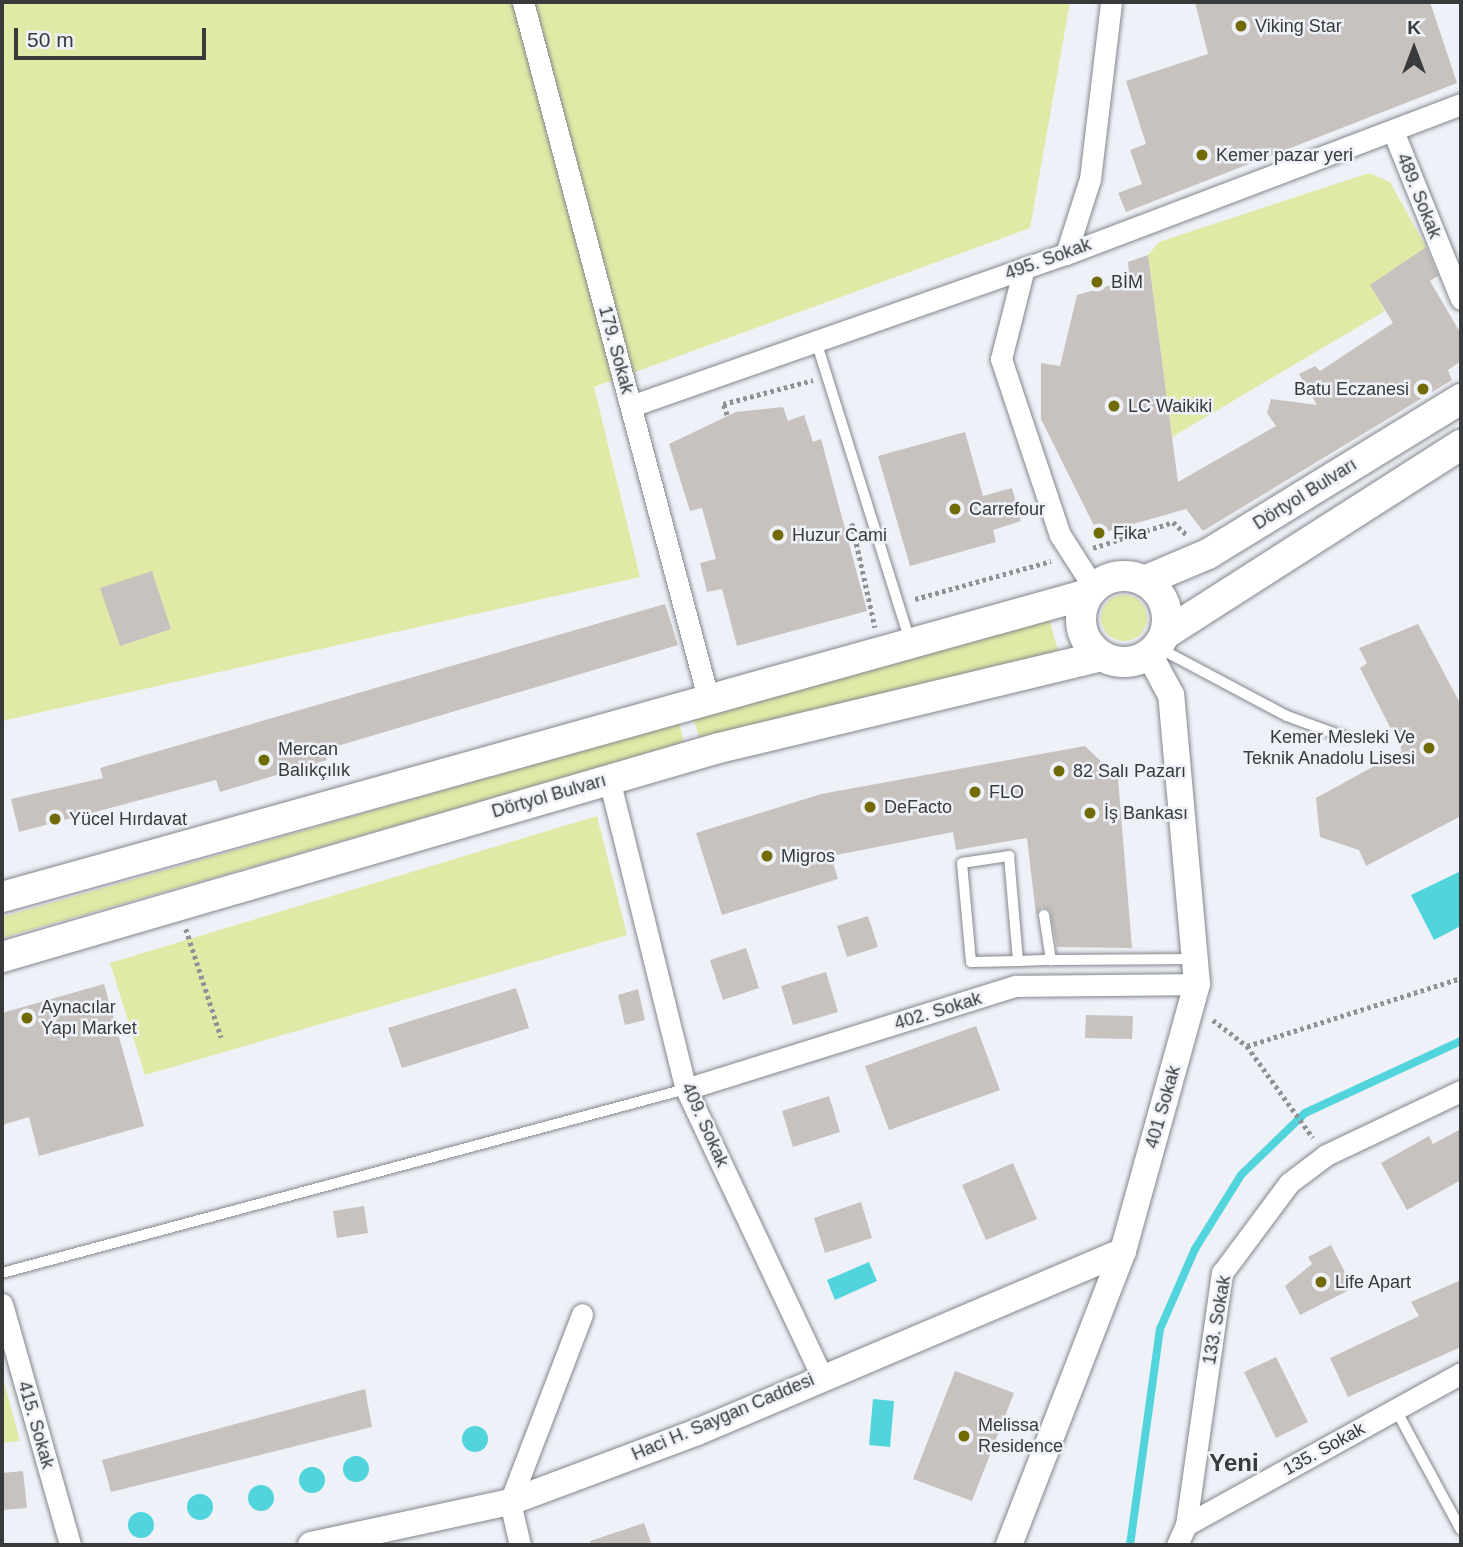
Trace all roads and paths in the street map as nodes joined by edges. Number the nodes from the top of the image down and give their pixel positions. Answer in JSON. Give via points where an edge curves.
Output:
{"nodes":[{"id":1,"x":523,"y":2,"type":"edge"},
{"id":2,"x":1111,"y":2,"type":"edge"},
{"id":3,"x":1461,"y":104,"type":"edge"},
{"id":4,"x":1393,"y":131,"type":"junction"},
{"id":5,"x":1066,"y":254,"type":"junction"},
{"id":6,"x":1024,"y":268,"type":"junction"},
{"id":7,"x":1461,"y":299,"type":"edge"},
{"id":8,"x":816,"y":341,"type":"junction"},
{"id":9,"x":816,"y":393,"type":"dead end"},
{"id":10,"x":1461,"y":398,"type":"edge"},
{"id":11,"x":631,"y":406,"type":"junction"},
{"id":12,"x":727,"y":415,"type":"dead end"},
{"id":13,"x":1461,"y":445,"type":"edge"},
{"id":14,"x":848,"y":508,"type":"dead end"},
{"id":15,"x":1192,"y":540,"type":"dead end"},
{"id":16,"x":1072,"y":555,"type":"junction"},
{"id":17,"x":1144,"y":581,"type":"junction"},
{"id":18,"x":1091,"y":591,"type":"junction"},
{"id":19,"x":900,"y":604,"type":"junction"},
{"id":20,"x":875,"y":611,"type":"junction"},
{"id":21,"x":875,"y":631,"type":"dead end"},
{"id":22,"x":911,"y":641,"type":"junction"},
{"id":23,"x":1157,"y":645,"type":"junction"},
{"id":24,"x":1101,"y":656,"type":"junction"},
{"id":25,"x":708,"y":698,"type":"junction"},
{"id":26,"x":1344,"y":737,"type":"dead end"},
{"id":27,"x":609,"y":779,"type":"junction"},
{"id":28,"x":2,"y":897,"type":"edge"},
{"id":29,"x":178,"y":905,"type":"junction"},
{"id":30,"x":1045,"y":915,"type":"dead end"},
{"id":31,"x":2,"y":957,"type":"edge"},
{"id":32,"x":1051,"y":960,"type":"junction"},
{"id":33,"x":1018,"y":961,"type":"junction"},
{"id":34,"x":1461,"y":978,"type":"edge"},
{"id":35,"x":1195,"y":983,"type":"junction"},
{"id":36,"x":221,"y":1037,"type":"dead end"},
{"id":37,"x":1247,"y":1046,"type":"junction"},
{"id":38,"x":687,"y":1089,"type":"junction"},
{"id":39,"x":1461,"y":1091,"type":"edge"},
{"id":40,"x":1312,"y":1138,"type":"dead end"},
{"id":41,"x":1123,"y":1251,"type":"junction"},
{"id":42,"x":2,"y":1273,"type":"edge"},
{"id":43,"x":2,"y":1304,"type":"edge"},
{"id":44,"x":582,"y":1314,"type":"dead end"},
{"id":45,"x":1461,"y":1373,"type":"edge"},
{"id":46,"x":821,"y":1375,"type":"junction"},
{"id":47,"x":1396,"y":1410,"type":"junction"},
{"id":48,"x":510,"y":1502,"type":"junction"},
{"id":49,"x":1186,"y":1525,"type":"junction"},
{"id":50,"x":1461,"y":1530,"type":"edge"},
{"id":51,"x":69,"y":1545,"type":"edge"},
{"id":52,"x":312,"y":1545,"type":"edge"},
{"id":53,"x":520,"y":1545,"type":"edge"},
{"id":54,"x":1009,"y":1545,"type":"edge"},
{"id":55,"x":1177,"y":1545,"type":"edge"}],
"edges":[{"from":1,"to":11,"type":"street","name":"179. Sokak"},
{"from":2,"to":5,"type":"street","via":[[1090,179]]},
{"from":3,"to":4,"type":"street","name":"495. Sokak"},
{"from":4,"to":5,"type":"street","name":"495. Sokak"},
{"from":4,"to":7,"type":"street","name":"489. Sokak"},
{"from":5,"to":6,"type":"street","name":"495. Sokak"},
{"from":6,"to":8,"type":"street","name":"495. Sokak"},
{"from":6,"to":16,"type":"street","via":[[1001,359],[1060,535]]},
{"from":8,"to":11,"type":"street","name":"495. Sokak"},
{"from":8,"to":19,"type":"lane"},
{"from":9,"to":12,"type":"path","via":[[813,380],[723,404]]},
{"from":10,"to":17,"type":"main road","name":"Dörtyol Bulvarı","via":[[1208,554]]},
{"from":11,"to":25,"type":"street","name":"179. Sokak"},
{"from":13,"to":23,"type":"main road"},
{"from":14,"to":20,"type":"path"},
{"from":15,"to":16,"type":"path","via":[[1173,522]]},
{"from":16,"to":18,"type":"street"},
{"from":16,"to":19,"type":"path"},
{"from":17,"to":18,"type":"main road","via":[[1120,576]]},
{"from":17,"to":23,"type":"main road","via":[[1166,609]]},
{"from":18,"to":22,"type":"main road"},
{"from":18,"to":24,"type":"main road","via":[[1081,623]]},
{"from":19,"to":20,"type":"path"},
{"from":19,"to":22,"type":"lane"},
{"from":20,"to":21,"type":"path"},
{"from":22,"to":25,"type":"main road"},
{"from":23,"to":24,"type":"main road","via":[[1126,662]]},
{"from":23,"to":26,"type":"lane","via":[[1287,716]]},
{"from":23,"to":35,"type":"street","name":"401 Sokak","via":[[1171,695]]},
{"from":24,"to":27,"type":"main road","name":"Dörtyol Bulvarı"},
{"from":25,"to":28,"type":"main road"},
{"from":27,"to":29,"type":"main road","name":"Dörtyol Bulvarı"},
{"from":27,"to":38,"type":"street","name":"409. Sokak"},
{"from":29,"to":31,"type":"main road","name":"Dörtyol Bulvarı"},
{"from":29,"to":36,"type":"path"},
{"from":30,"to":32,"type":"lane"},
{"from":32,"to":33,"type":"lane"},
{"from":32,"to":35,"type":"lane"},
{"from":33,"to":33,"type":"lane","via":[[1009,856],[962,863],[971,962]]},
{"from":34,"to":37,"type":"path"},
{"from":35,"to":37,"type":"path"},
{"from":35,"to":38,"type":"street","name":"402. Sokak","via":[[1015,986]]},
{"from":35,"to":41,"type":"street","name":"401 Sokak"},
{"from":37,"to":40,"type":"path"},
{"from":38,"to":42,"type":"lane"},
{"from":38,"to":46,"type":"street","name":"409. Sokak"},
{"from":39,"to":49,"type":"street","name":"133. Sokak","via":[[1326,1155],[1289,1184],[1252,1226],[1222,1273]]},
{"from":41,"to":46,"type":"street","name":"Haci H. Saygan Caddesi"},
{"from":41,"to":54,"type":"street","name":"401 Sokak"},
{"from":43,"to":51,"type":"street","name":"415. Sokak"},
{"from":44,"to":48,"type":"street"},
{"from":45,"to":47,"type":"street","name":"135. Sokak"},
{"from":46,"to":48,"type":"street","name":"Haci H. Saygan Caddesi","via":[[695,1433]]},
{"from":47,"to":49,"type":"street","name":"135. Sokak"},
{"from":47,"to":50,"type":"lane"},
{"from":48,"to":52,"type":"street","name":"Haci H. Saygan Caddesi"},
{"from":48,"to":53,"type":"street"},
{"from":49,"to":55,"type":"street","name":"133. Sokak"}]}
